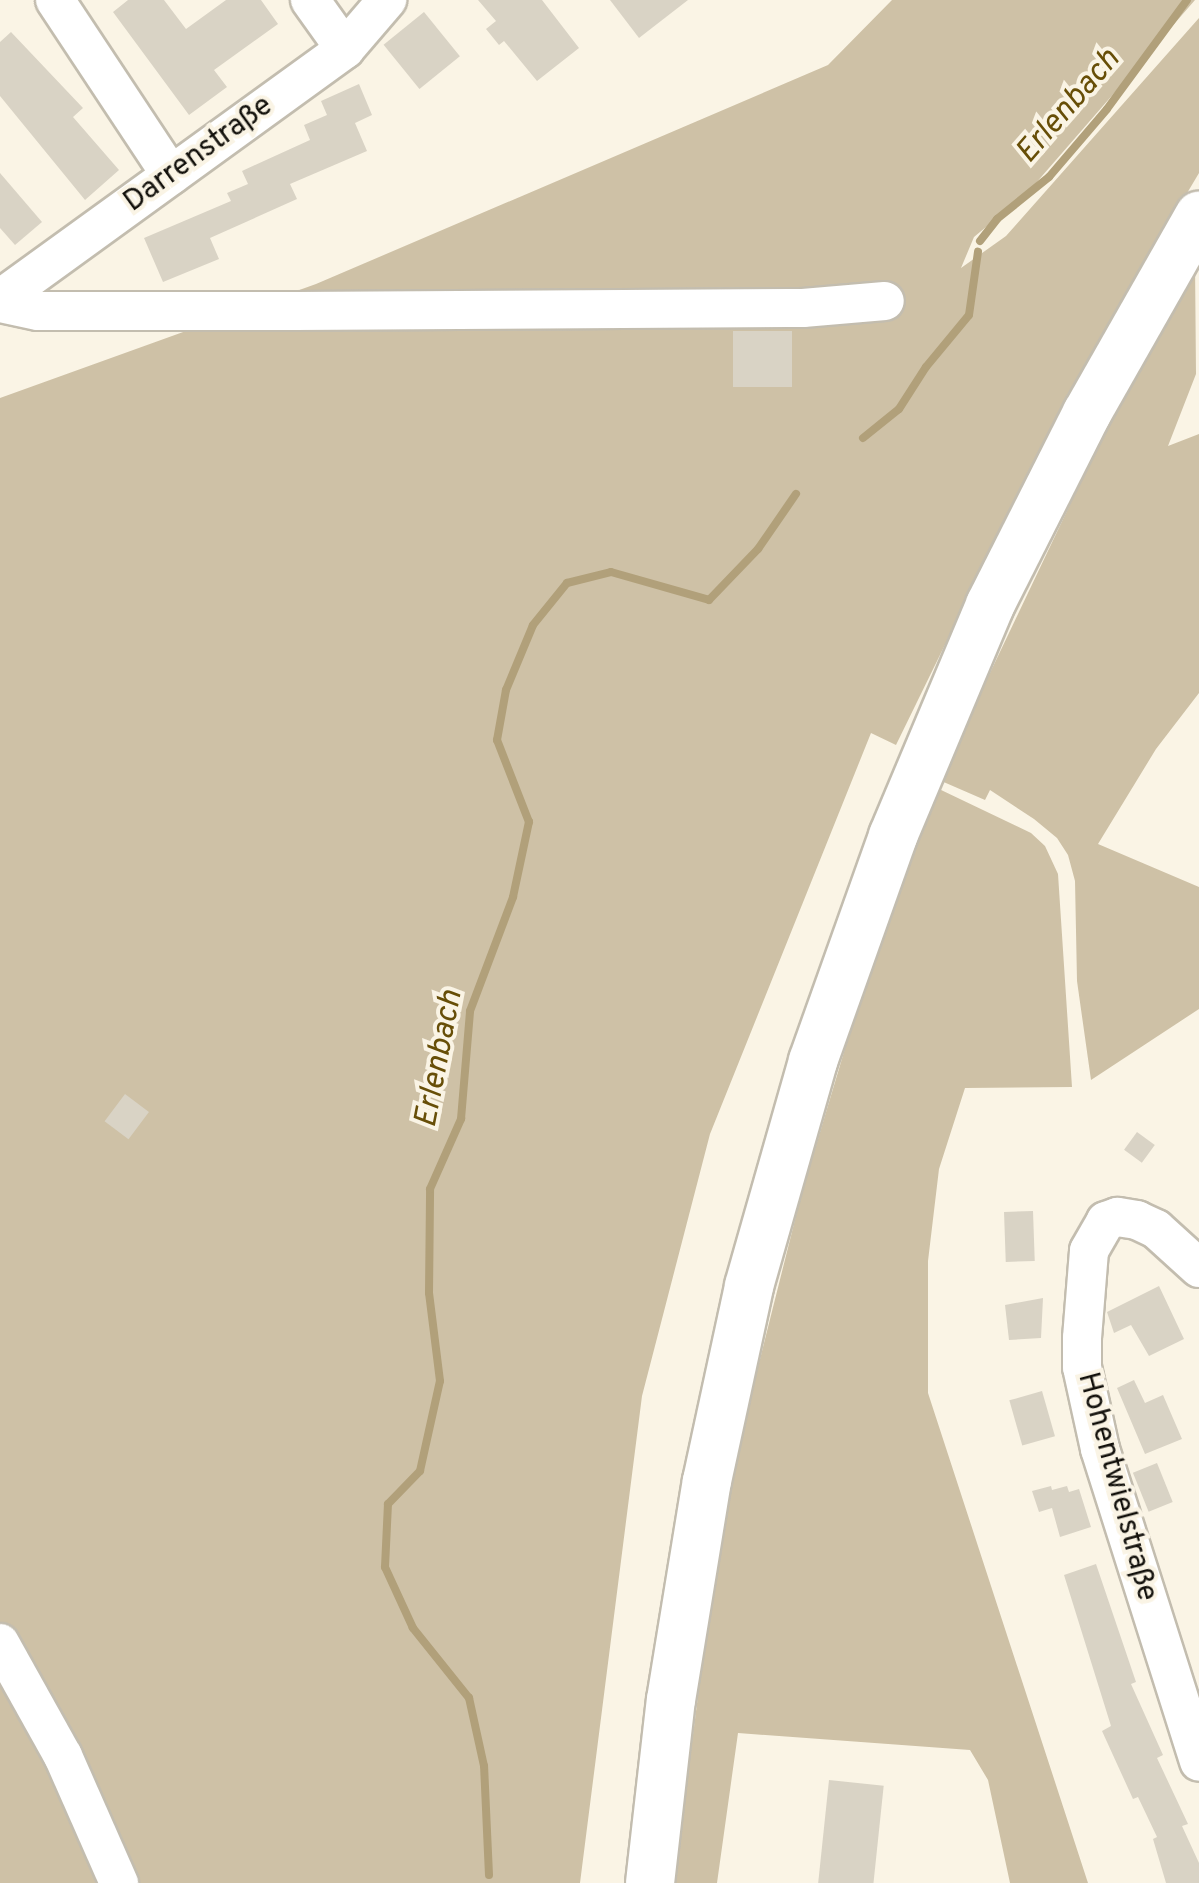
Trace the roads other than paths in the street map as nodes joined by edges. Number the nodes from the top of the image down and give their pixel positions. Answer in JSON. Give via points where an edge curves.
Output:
{"nodes":[{"id":1,"x":55,"y":0,"type":"edge"},
{"id":2,"x":310,"y":0,"type":"edge"},
{"id":3,"x":387,"y":0,"type":"edge"},
{"id":4,"x":345,"y":48,"type":"junction"},
{"id":5,"x":171,"y":175,"type":"junction"},
{"id":6,"x":1199,"y":216,"type":"edge"},
{"id":7,"x":0,"y":301,"type":"edge"},
{"id":8,"x":885,"y":301,"type":"dead end"},
{"id":9,"x":1199,"y":1268,"type":"edge"},
{"id":10,"x":0,"y":1643,"type":"edge"},
{"id":11,"x":1199,"y":1762,"type":"edge"},
{"id":12,"x":119,"y":1883,"type":"edge"},
{"id":13,"x":650,"y":1883,"type":"edge"}],
"edges":[{"from":1,"to":5,"type":"street"},
{"from":2,"to":4,"type":"street"},
{"from":3,"to":4,"type":"street","name":"Darrenstraße"},
{"from":4,"to":5,"type":"street","name":"Darrenstraße"},
{"from":5,"to":7,"type":"street","name":"Darrenstraße"},
{"from":6,"to":13,"type":"main road","via":[[1087,412],[990,605],[893,836],[814,1060],[749,1286],[707,1481]]},
{"from":7,"to":8,"type":"street","via":[[38,311],[255,311],[803,308]]},
{"from":9,"to":11,"type":"street","name":"Hohentwielstraße","via":[[1156,1229],[1117,1217],[1098,1228],[1082,1306],[1082,1367],[1113,1496]]},
{"from":10,"to":12,"type":"street","via":[[63,1756]]}]}
